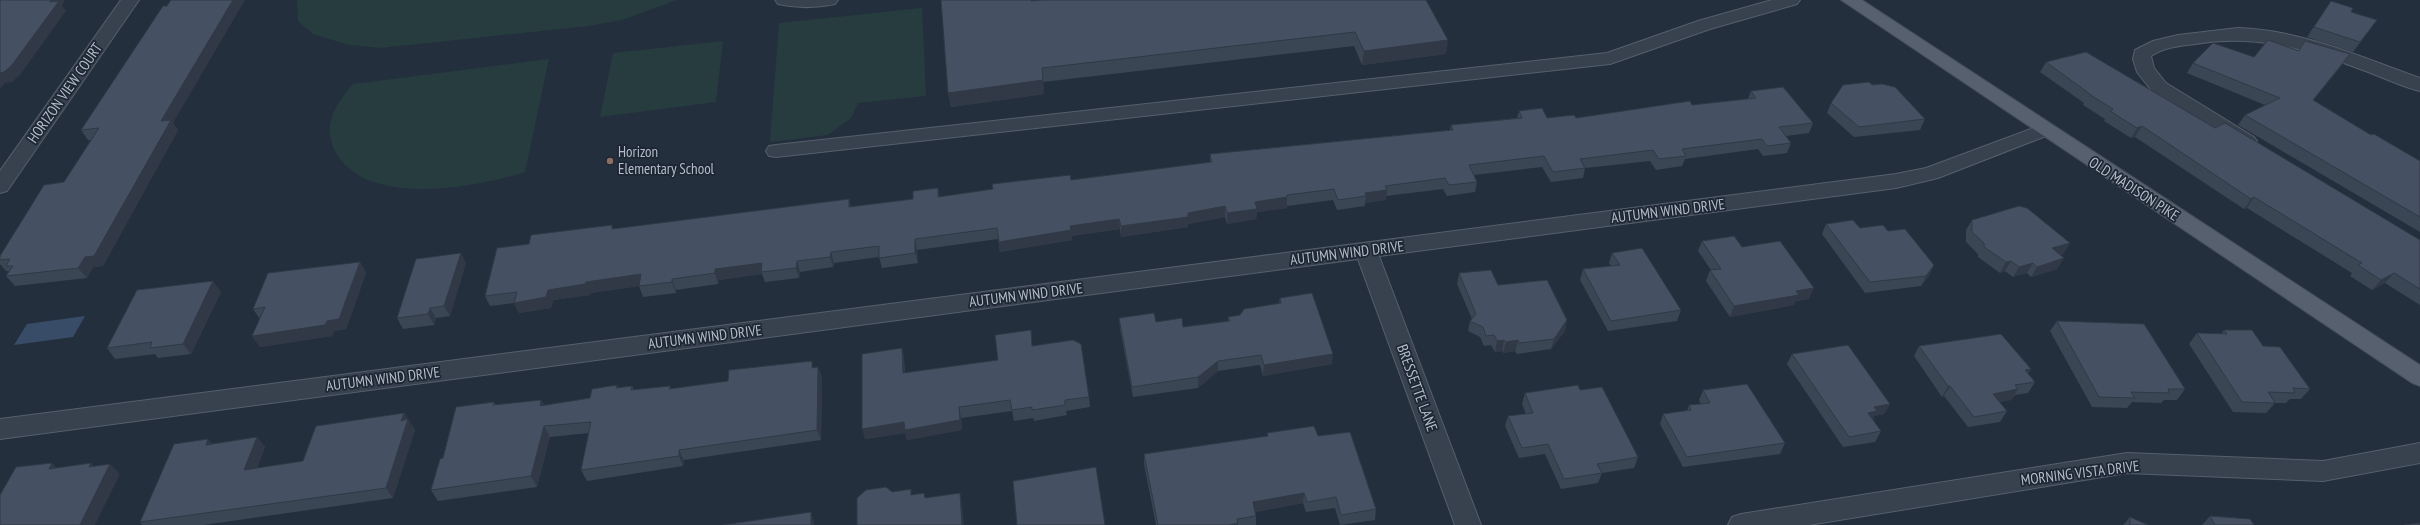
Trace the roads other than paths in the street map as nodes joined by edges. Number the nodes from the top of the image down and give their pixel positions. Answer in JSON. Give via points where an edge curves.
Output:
{"nodes":[{"id":1,"x":130,"y":0,"type":"edge"},
{"id":2,"x":784,"y":0,"type":"edge"},
{"id":3,"x":829,"y":0,"type":"edge"},
{"id":4,"x":1791,"y":0,"type":"edge"},
{"id":5,"x":1850,"y":0,"type":"edge"},
{"id":6,"x":2420,"y":85,"type":"edge"},
{"id":7,"x":2044,"y":130,"type":"junction"},
{"id":8,"x":2263,"y":150,"type":"edge"},
{"id":9,"x":776,"y":151,"type":"dead end"},
{"id":10,"x":0,"y":186,"type":"edge"},
{"id":11,"x":1366,"y":250,"type":"junction"},
{"id":12,"x":2420,"y":377,"type":"edge"},
{"id":13,"x":0,"y":429,"type":"edge"},
{"id":14,"x":2420,"y":453,"type":"edge"},
{"id":15,"x":1468,"y":525,"type":"edge"},
{"id":16,"x":1741,"y":525,"type":"edge"}],
"edges":[{"from":1,"to":10,"type":"street","name":"HORIZON VIEW COURT"},
{"from":2,"to":3,"type":"street"},
{"from":4,"to":9,"type":"street","via":[[1610,58]]},
{"from":5,"to":7,"type":"main road","name":"OLD MADISON PIKE"},
{"from":6,"to":8,"type":"street","via":[[2307,46],[2272,37],[2219,35],[2164,42],[2151,46],[2142,54],[2142,63],[2148,75],[2159,87]]},
{"from":7,"to":11,"type":"street","name":"AUTUMN WIND DRIVE","via":[[1931,173],[1896,181]]},
{"from":7,"to":12,"type":"main road","name":"OLD MADISON PIKE"},
{"from":11,"to":13,"type":"street","name":"AUTUMN WIND DRIVE"},
{"from":11,"to":15,"type":"street","name":"BRESSETTE LANE"},
{"from":14,"to":16,"type":"street","name":"MORNING VISTA DRIVE","via":[[2323,471],[2127,464]]}]}
